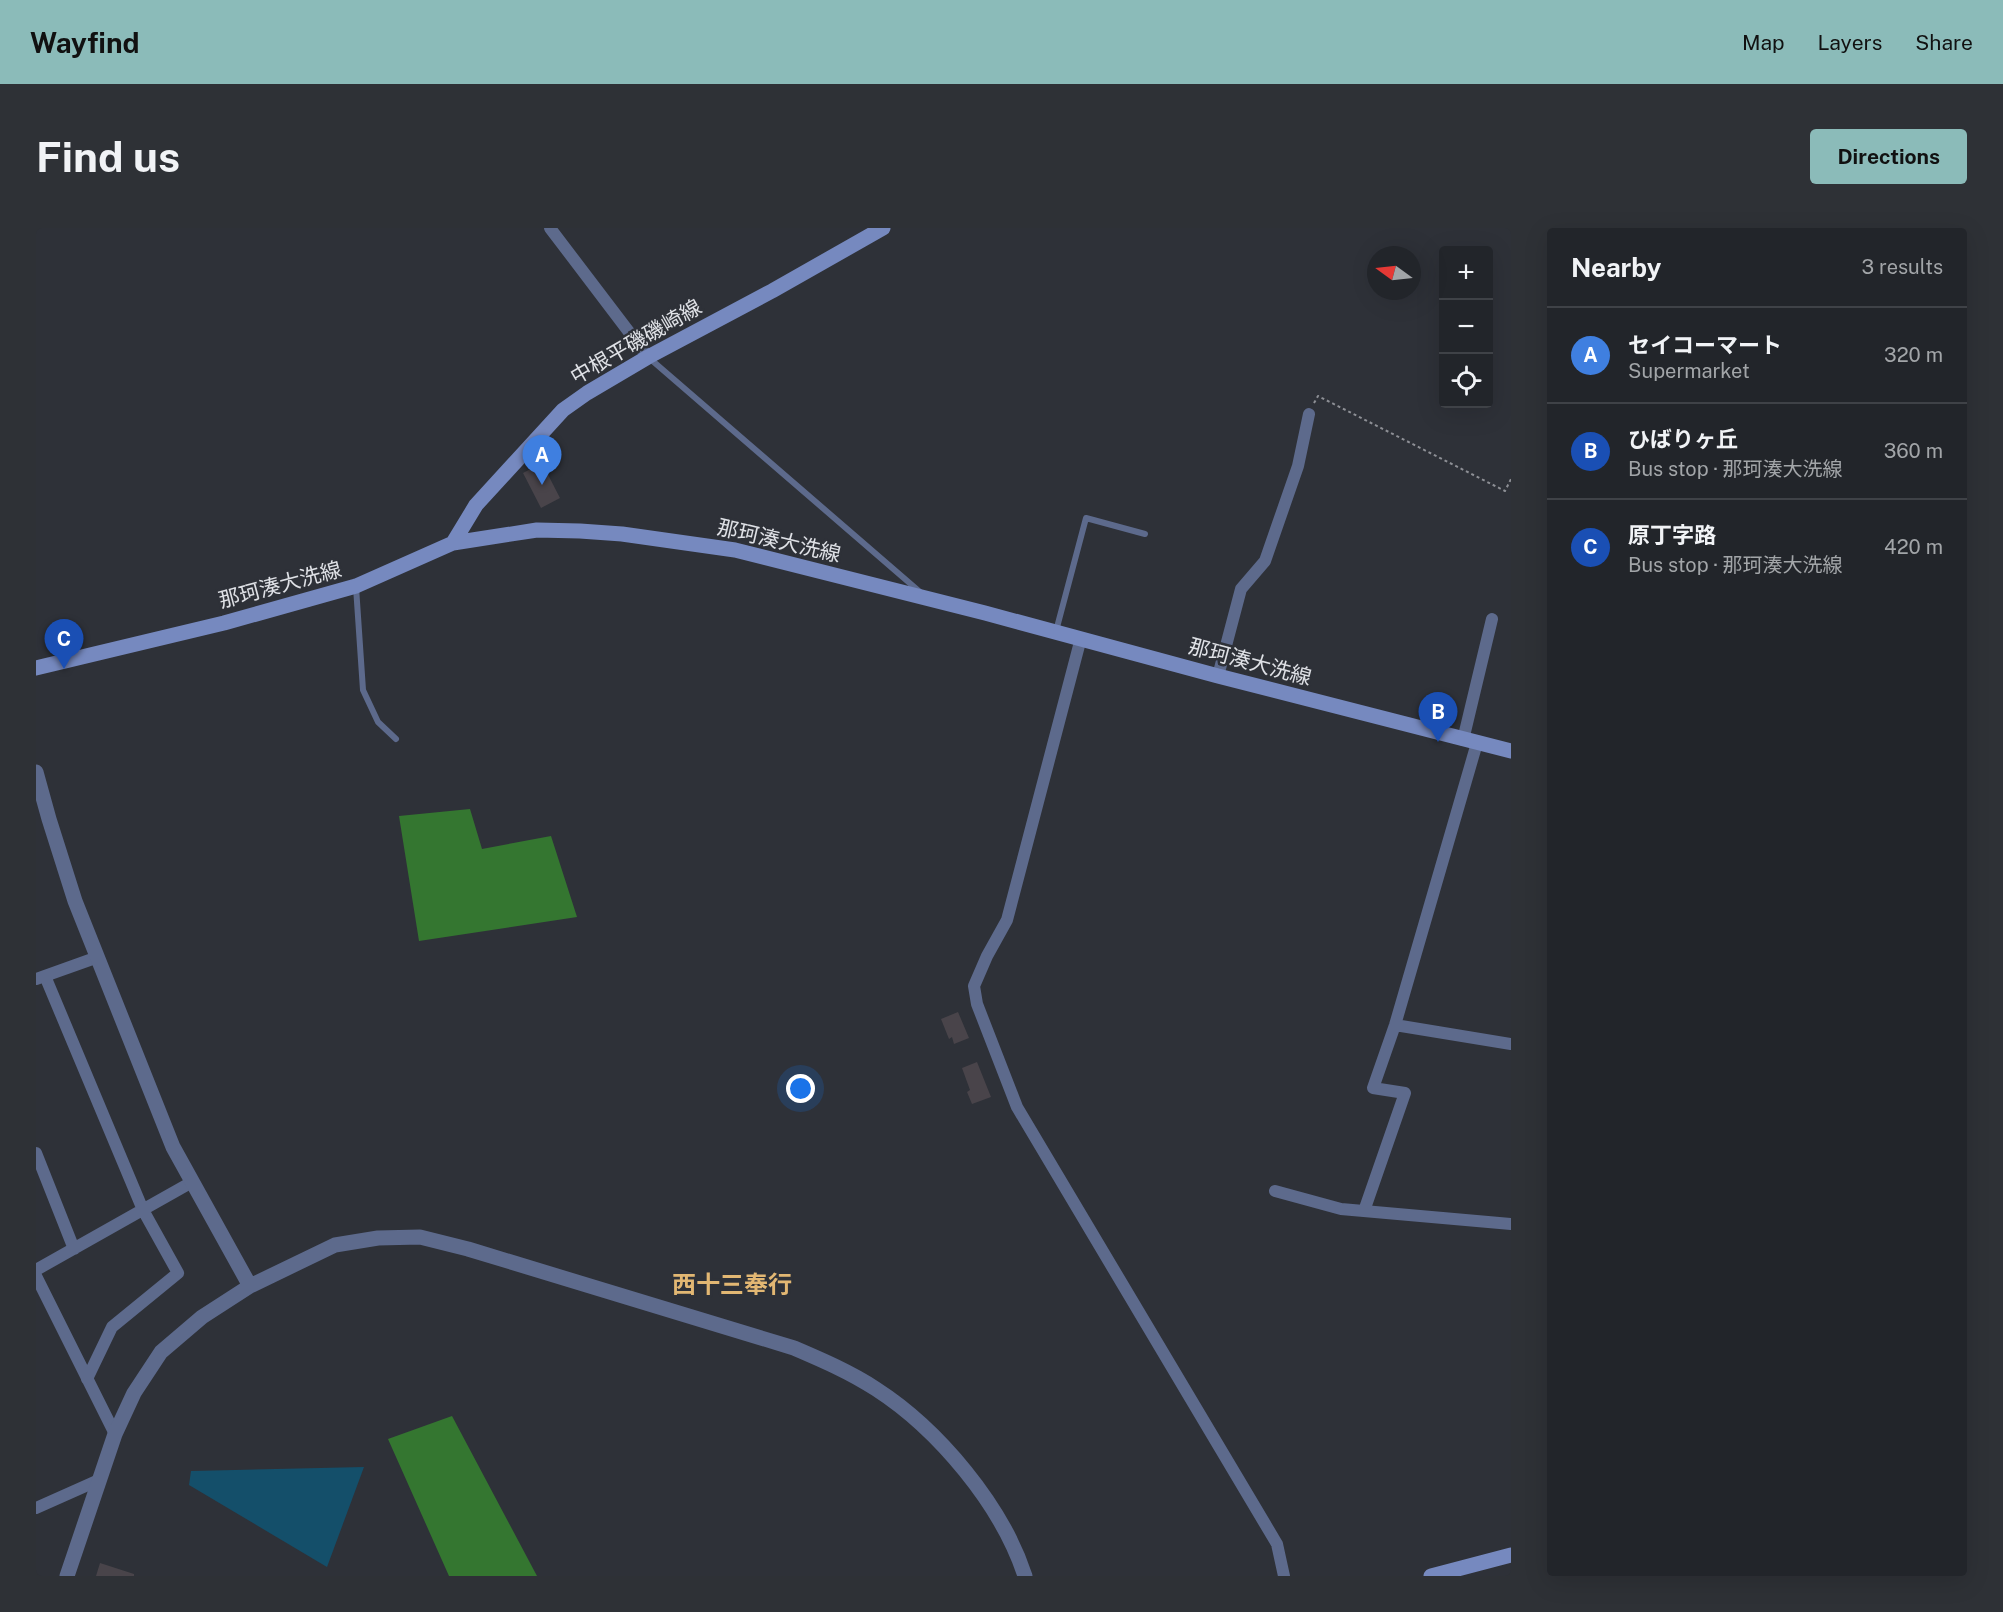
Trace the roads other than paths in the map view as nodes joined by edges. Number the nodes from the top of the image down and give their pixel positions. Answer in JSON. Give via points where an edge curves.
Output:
{"nodes":[{"id":1,"x":550,"y":228,"type":"edge"},
{"id":2,"x":883,"y":228,"type":"edge"},
{"id":3,"x":648,"y":357,"type":"junction"},
{"id":4,"x":1309,"y":414,"type":"road end"},
{"id":5,"x":1145,"y":534,"type":"dead end"},
{"id":6,"x":453,"y":543,"type":"junction"},
{"id":7,"x":356,"y":586,"type":"junction"},
{"id":8,"x":927,"y":598,"type":"junction"},
{"id":9,"x":1492,"y":619,"type":"dead end"},
{"id":10,"x":1056,"y":632,"type":"junction"},
{"id":11,"x":1081,"y":638,"type":"junction"},
{"id":12,"x":36,"y":668,"type":"edge"},
{"id":13,"x":1218,"y":676,"type":"junction"},
{"id":14,"x":396,"y":739,"type":"dead end"},
{"id":15,"x":1470,"y":741,"type":"junction"},
{"id":16,"x":1511,"y":751,"type":"edge"},
{"id":17,"x":36,"y":772,"type":"edge"},
{"id":18,"x":98,"y":957,"type":"junction"},
{"id":19,"x":40,"y":977,"type":"edge"},
{"id":20,"x":1395,"y":1025,"type":"junction"},
{"id":21,"x":1511,"y":1044,"type":"edge"},
{"id":22,"x":36,"y":1153,"type":"edge"},
{"id":23,"x":192,"y":1182,"type":"junction"},
{"id":24,"x":1275,"y":1191,"type":"dead end"},
{"id":25,"x":143,"y":1210,"type":"junction"},
{"id":26,"x":1364,"y":1211,"type":"junction"},
{"id":27,"x":1511,"y":1224,"type":"edge"},
{"id":28,"x":74,"y":1249,"type":"junction"},
{"id":29,"x":36,"y":1270,"type":"edge"},
{"id":30,"x":36,"y":1276,"type":"edge"},
{"id":31,"x":250,"y":1286,"type":"junction"},
{"id":32,"x":87,"y":1379,"type":"junction"},
{"id":33,"x":115,"y":1434,"type":"junction"},
{"id":34,"x":99,"y":1480,"type":"junction"},
{"id":35,"x":36,"y":1508,"type":"edge"},
{"id":36,"x":1511,"y":1555,"type":"edge"},
{"id":37,"x":67,"y":1576,"type":"edge"},
{"id":38,"x":1025,"y":1576,"type":"edge"},
{"id":39,"x":1284,"y":1576,"type":"edge"},
{"id":40,"x":1431,"y":1576,"type":"edge"}],
"edges":[{"from":1,"to":3,"type":"street"},
{"from":2,"to":3,"type":"main road","name":"中根平磯磯崎線"},
{"from":3,"to":6,"type":"main road","name":"中根平磯磯崎線","via":[[563,410],[476,505]]},
{"from":3,"to":8,"type":"lane"},
{"from":4,"to":13,"type":"street","via":[[1298,466],[1265,561],[1241,589]]},
{"from":5,"to":10,"type":"lane","via":[[1086,518]]},
{"from":6,"to":7,"type":"main road","name":"那珂湊大洗線"},
{"from":6,"to":8,"type":"main road","name":"那珂湊大洗線","via":[[537,530],[622,534],[735,550]]},
{"from":7,"to":12,"type":"main road","name":"那珂湊大洗線","via":[[224,623]]},
{"from":7,"to":14,"type":"lane","via":[[363,690],[378,722]]},
{"from":8,"to":10,"type":"main road","name":"那珂湊大洗線"},
{"from":9,"to":15,"type":"street"},
{"from":10,"to":11,"type":"main road","name":"那珂湊大洗線"},
{"from":11,"to":13,"type":"main road","name":"那珂湊大洗線"},
{"from":11,"to":39,"type":"street","via":[[1007,920],[975,986],[977,1004],[1017,1107],[1276,1544]]},
{"from":13,"to":15,"type":"main road","name":"那珂湊大洗線"},
{"from":15,"to":16,"type":"main road","name":"那珂湊大洗線"},
{"from":15,"to":20,"type":"street"},
{"from":17,"to":18,"type":"street","via":[[75,901]]},
{"from":18,"to":19,"type":"street"},
{"from":18,"to":23,"type":"street","via":[[173,1147]]},
{"from":19,"to":25,"type":"street"},
{"from":20,"to":21,"type":"street"},
{"from":20,"to":26,"type":"street","via":[[1373,1088],[1405,1093]]},
{"from":22,"to":28,"type":"street"},
{"from":23,"to":25,"type":"street"},
{"from":23,"to":31,"type":"street"},
{"from":24,"to":26,"type":"street","via":[[1341,1209]]},
{"from":25,"to":28,"type":"street"},
{"from":25,"to":32,"type":"street","via":[[178,1273],[112,1327]]},
{"from":26,"to":27,"type":"street"},
{"from":28,"to":29,"type":"street"},
{"from":30,"to":32,"type":"street"},
{"from":31,"to":33,"type":"street","via":[[202,1317],[160,1352],[134,1393]]},
{"from":31,"to":38,"type":"street","via":[[335,1245],[420,1237],[794,1348],[876,1389],[911,1415],[986,1498]]},
{"from":32,"to":33,"type":"street"},
{"from":33,"to":34,"type":"street"},
{"from":34,"to":35,"type":"street"},
{"from":34,"to":37,"type":"street"},
{"from":36,"to":40,"type":"main road"}]}
